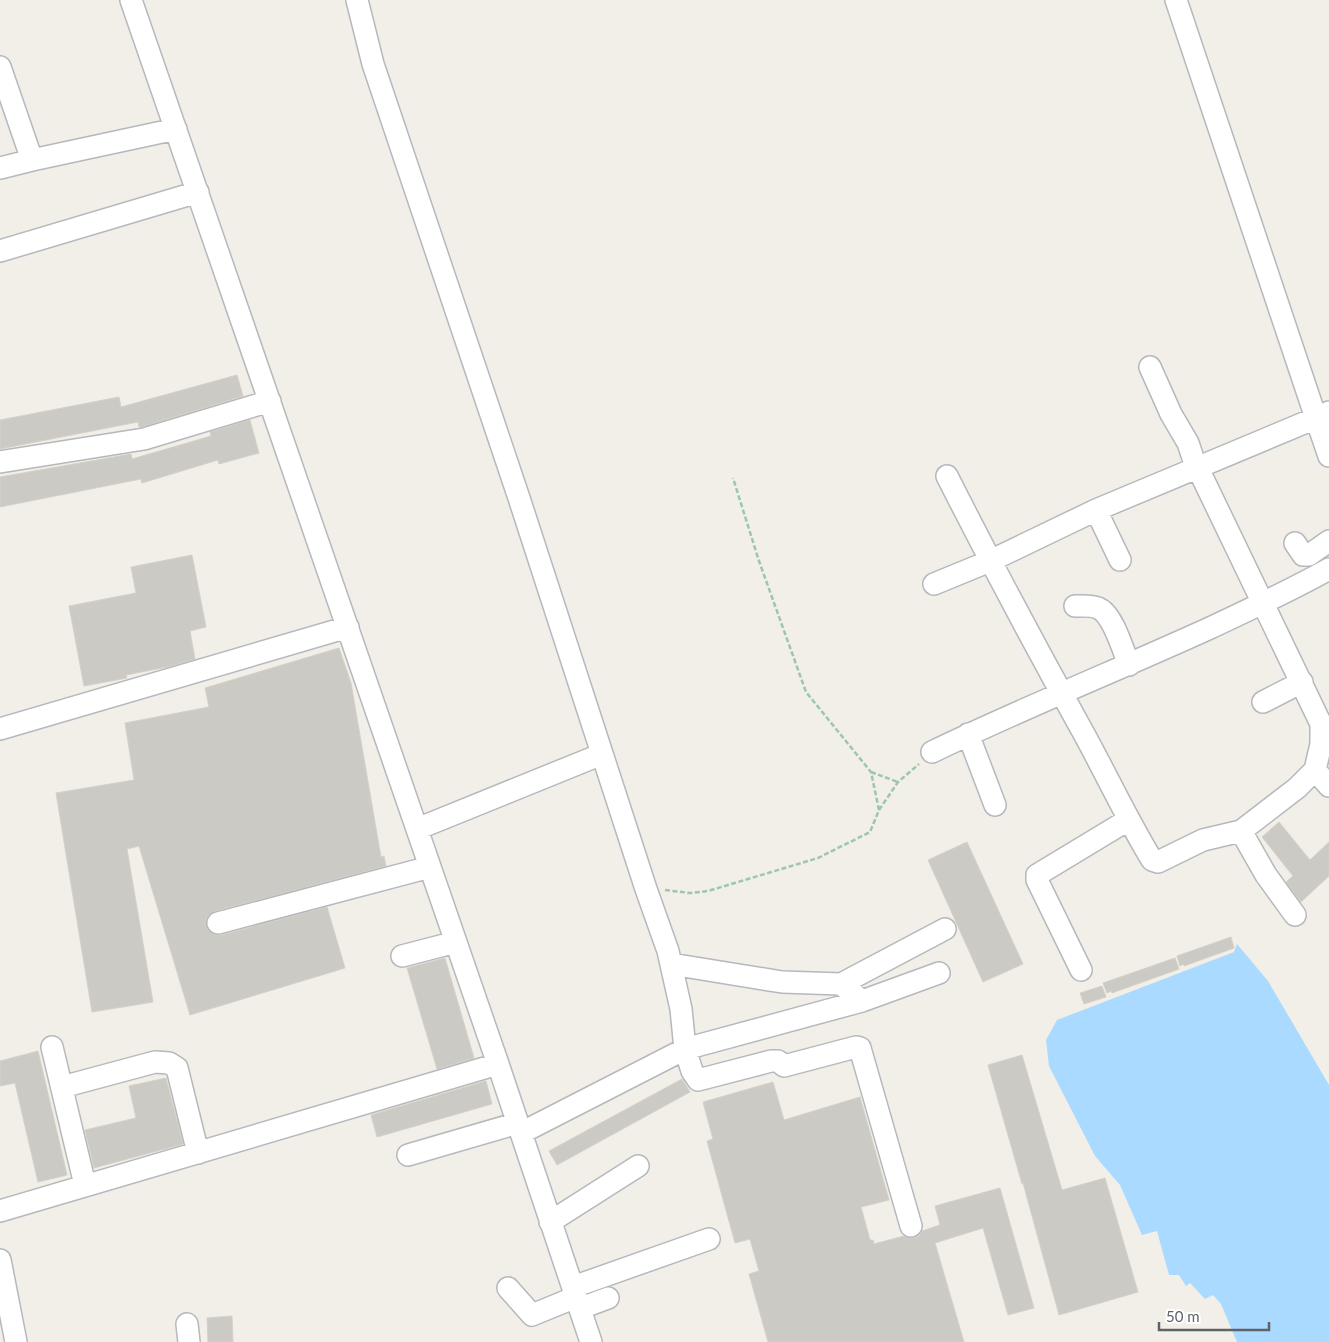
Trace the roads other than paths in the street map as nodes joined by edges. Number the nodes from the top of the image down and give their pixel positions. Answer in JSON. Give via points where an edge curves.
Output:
{"nodes":[{"id":1,"x":131,"y":0,"type":"edge"},
{"id":2,"x":357,"y":0,"type":"edge"},
{"id":3,"x":1176,"y":0,"type":"edge"},
{"id":4,"x":0,"y":67,"type":"edge"},
{"id":5,"x":176,"y":129,"type":"junction"},
{"id":6,"x":32,"y":160,"type":"junction"},
{"id":7,"x":0,"y":168,"type":"edge"},
{"id":8,"x":198,"y":192,"type":"junction"},
{"id":9,"x":0,"y":251,"type":"edge"},
{"id":10,"x":1150,"y":367,"type":"dead end"},
{"id":11,"x":270,"y":401,"type":"junction"},
{"id":12,"x":1323,"y":415,"type":"edge"},
{"id":13,"x":1329,"y":456,"type":"edge"},
{"id":14,"x":0,"y":462,"type":"edge"},
{"id":15,"x":1198,"y":467,"type":"junction"},
{"id":16,"x":947,"y":476,"type":"dead end"},
{"id":17,"x":1096,"y":510,"type":"junction"},
{"id":18,"x":1329,"y":541,"type":"edge"},
{"id":19,"x":1295,"y":543,"type":"dead end"},
{"id":20,"x":1120,"y":560,"type":"dead end"},
{"id":21,"x":990,"y":561,"type":"junction"},
{"id":22,"x":1329,"y":569,"type":"edge"},
{"id":23,"x":934,"y":584,"type":"dead end"},
{"id":24,"x":1262,"y":604,"type":"junction"},
{"id":25,"x":1075,"y":606,"type":"dead end"},
{"id":26,"x":348,"y":627,"type":"junction"},
{"id":27,"x":1129,"y":665,"type":"junction"},
{"id":28,"x":1302,"y":682,"type":"junction"},
{"id":29,"x":1061,"y":694,"type":"junction"},
{"id":30,"x":1263,"y":702,"type":"dead end"},
{"id":31,"x":0,"y":729,"type":"edge"},
{"id":32,"x":968,"y":734,"type":"junction"},
{"id":33,"x":602,"y":754,"type":"junction"},
{"id":34,"x":925,"y":758,"type":"road end"},
{"id":35,"x":1315,"y":770,"type":"junction"},
{"id":36,"x":1329,"y":786,"type":"edge"},
{"id":37,"x":995,"y":805,"type":"dead end"},
{"id":38,"x":1128,"y":820,"type":"junction"},
{"id":39,"x":417,"y":829,"type":"junction"},
{"id":40,"x":1241,"y":831,"type":"junction"},
{"id":41,"x":430,"y":867,"type":"junction"},
{"id":42,"x":1295,"y":915,"type":"dead end"},
{"id":43,"x":218,"y":923,"type":"dead end"},
{"id":44,"x":945,"y":929,"type":"dead end"},
{"id":45,"x":456,"y":942,"type":"junction"},
{"id":46,"x":402,"y":956,"type":"dead end"},
{"id":47,"x":671,"y":964,"type":"junction"},
{"id":48,"x":1081,"y":970,"type":"dead end"},
{"id":49,"x":939,"y":973,"type":"dead end"},
{"id":50,"x":841,"y":984,"type":"junction"},
{"id":51,"x":862,"y":1001,"type":"junction"},
{"id":52,"x":52,"y":1047,"type":"dead end"},
{"id":53,"x":686,"y":1049,"type":"junction"},
{"id":54,"x":498,"y":1064,"type":"junction"},
{"id":55,"x":62,"y":1087,"type":"junction"},
{"id":56,"x":519,"y":1128,"type":"junction"},
{"id":57,"x":198,"y":1153,"type":"junction"},
{"id":58,"x":408,"y":1155,"type":"dead end"},
{"id":59,"x":638,"y":1166,"type":"dead end"},
{"id":60,"x":85,"y":1185,"type":"junction"},
{"id":61,"x":1,"y":1205,"type":"edge"},
{"id":62,"x":550,"y":1222,"type":"junction"},
{"id":63,"x":911,"y":1226,"type":"dead end"},
{"id":64,"x":709,"y":1239,"type":"dead end"},
{"id":65,"x":0,"y":1260,"type":"edge"},
{"id":66,"x":508,"y":1288,"type":"dead end"},
{"id":67,"x":577,"y":1298,"type":"junction"},
{"id":68,"x":608,"y":1298,"type":"dead end"},
{"id":69,"x":16,"y":1342,"type":"edge"},
{"id":70,"x":591,"y":1342,"type":"edge"}],
"edges":[{"from":1,"to":5,"type":"street"},
{"from":2,"to":33,"type":"street","via":[[374,64]]},
{"from":3,"to":12,"type":"street"},
{"from":4,"to":6,"type":"street"},
{"from":5,"to":6,"type":"street"},
{"from":5,"to":8,"type":"street"},
{"from":6,"to":7,"type":"street"},
{"from":8,"to":9,"type":"street"},
{"from":8,"to":11,"type":"street"},
{"from":10,"to":15,"type":"street"},
{"from":11,"to":14,"type":"street","via":[[144,439]]},
{"from":11,"to":26,"type":"street"},
{"from":12,"to":13,"type":"street"},
{"from":12,"to":15,"type":"street"},
{"from":15,"to":17,"type":"street"},
{"from":15,"to":24,"type":"street"},
{"from":16,"to":21,"type":"street"},
{"from":17,"to":20,"type":"street"},
{"from":17,"to":21,"type":"street"},
{"from":18,"to":19,"type":"street","via":[[1309,555],[1303,555]]},
{"from":21,"to":23,"type":"street"},
{"from":21,"to":29,"type":"street"},
{"from":22,"to":24,"type":"street"},
{"from":24,"to":27,"type":"street"},
{"from":24,"to":28,"type":"street"},
{"from":25,"to":27,"type":"street","via":[[1096,607],[1104,611]]},
{"from":26,"to":31,"type":"street"},
{"from":26,"to":39,"type":"street"},
{"from":27,"to":29,"type":"street"},
{"from":28,"to":30,"type":"street"},
{"from":28,"to":35,"type":"street","via":[[1321,724],[1321,744]]},
{"from":29,"to":32,"type":"street"},
{"from":29,"to":38,"type":"street"},
{"from":32,"to":34,"type":"street"},
{"from":32,"to":37,"type":"street"},
{"from":33,"to":39,"type":"street"},
{"from":33,"to":47,"type":"street"},
{"from":35,"to":36,"type":"street"},
{"from":35,"to":40,"type":"street"},
{"from":38,"to":40,"type":"street","via":[[1152,860],[1158,862],[1203,840]]},
{"from":38,"to":48,"type":"street","via":[[1037,875]]},
{"from":39,"to":41,"type":"street"},
{"from":40,"to":42,"type":"street","via":[[1266,875]]},
{"from":41,"to":43,"type":"street"},
{"from":41,"to":45,"type":"street"},
{"from":44,"to":50,"type":"street"},
{"from":45,"to":46,"type":"street"},
{"from":45,"to":54,"type":"street"},
{"from":47,"to":50,"type":"street","via":[[782,982]]},
{"from":47,"to":53,"type":"street"},
{"from":49,"to":51,"type":"street"},
{"from":50,"to":51,"type":"street"},
{"from":51,"to":53,"type":"street"},
{"from":52,"to":55,"type":"street"},
{"from":53,"to":56,"type":"street"},
{"from":53,"to":63,"type":"street","via":[[698,1080],[772,1061],[784,1066],[860,1048]]},
{"from":54,"to":56,"type":"street"},
{"from":54,"to":57,"type":"street"},
{"from":55,"to":57,"type":"street","via":[[155,1062],[169,1062],[177,1068]]},
{"from":55,"to":60,"type":"street"},
{"from":56,"to":58,"type":"street"},
{"from":56,"to":62,"type":"street"},
{"from":57,"to":60,"type":"street"},
{"from":59,"to":62,"type":"street"},
{"from":60,"to":61,"type":"street"},
{"from":62,"to":67,"type":"street"},
{"from":64,"to":67,"type":"street"},
{"from":65,"to":69,"type":"street"},
{"from":66,"to":67,"type":"street","via":[[532,1315]]},
{"from":67,"to":68,"type":"street"},
{"from":67,"to":70,"type":"street"}]}
